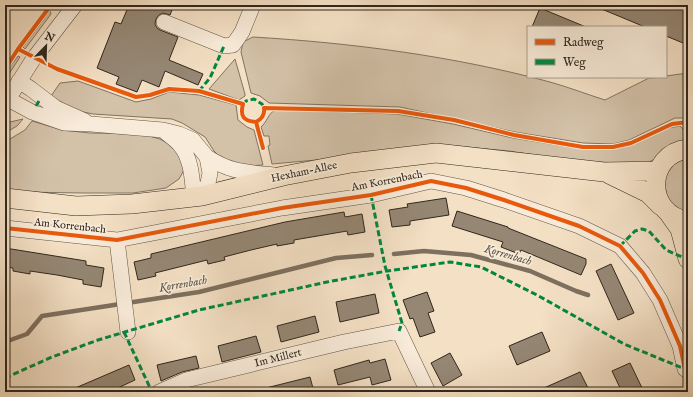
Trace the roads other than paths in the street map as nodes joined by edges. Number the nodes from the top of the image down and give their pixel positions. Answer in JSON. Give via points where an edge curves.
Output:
{"nodes":[{"id":1,"x":75,"y":5,"type":"edge"},
{"id":2,"x":253,"y":5,"type":"edge"},
{"id":3,"x":164,"y":22,"type":"dead end"},
{"id":4,"x":18,"y":81,"type":"junction"},
{"id":5,"x":6,"y":101,"type":"edge"},
{"id":6,"x":91,"y":124,"type":"junction"},
{"id":7,"x":163,"y":130,"type":"junction"},
{"id":8,"x":688,"y":149,"type":"edge"},
{"id":9,"x":207,"y":157,"type":"junction"},
{"id":10,"x":658,"y":171,"type":"junction"},
{"id":11,"x":604,"y":172,"type":"junction"},
{"id":12,"x":283,"y":176,"type":"junction"},
{"id":13,"x":198,"y":197,"type":"junction"},
{"id":14,"x":5,"y":198,"type":"edge"},
{"id":15,"x":666,"y":210,"type":"junction"},
{"id":16,"x":688,"y":221,"type":"edge"},
{"id":17,"x":5,"y":228,"type":"edge"},
{"id":18,"x":117,"y":240,"type":"junction"},
{"id":19,"x":688,"y":259,"type":"edge"},
{"id":20,"x":128,"y":332,"type":"dead end"},
{"id":21,"x":688,"y":371,"type":"edge"},
{"id":22,"x":159,"y":392,"type":"edge"},
{"id":23,"x":428,"y":392,"type":"edge"}],
"edges":[{"from":1,"to":4,"type":"street"},
{"from":2,"to":3,"type":"street","via":[[242,32],[233,45],[224,46]]},
{"from":4,"to":5,"type":"street"},
{"from":4,"to":6,"type":"street","via":[[56,108]]},
{"from":5,"to":6,"type":"street","via":[[52,120]]},
{"from":6,"to":7,"type":"street"},
{"from":7,"to":9,"type":"street","via":[[193,140]]},
{"from":7,"to":13,"type":"street","via":[[187,155]]},
{"from":8,"to":10,"type":"main road","via":[[672,154]]},
{"from":9,"to":12,"type":"street","via":[[239,172]]},
{"from":9,"to":13,"type":"street","via":[[210,173],[208,184]]},
{"from":10,"to":11,"type":"main road","name":"Hexham-Allee"},
{"from":10,"to":15,"type":"main road","via":[[656,195]]},
{"from":11,"to":12,"type":"main road","name":"Hexham-Allee","via":[[436,153],[351,163]]},
{"from":11,"to":15,"type":"main road","name":"Hexham-Allee","via":[[648,193]]},
{"from":12,"to":13,"type":"main road","name":"Hexham-Allee"},
{"from":13,"to":14,"type":"main road","name":"Hexham-Allee","via":[[132,204],[76,206]]},
{"from":15,"to":16,"type":"main road","via":[[681,220]]},
{"from":15,"to":19,"type":"main road","via":[[680,229]]},
{"from":17,"to":18,"type":"street","name":"Am Korrenbach"},
{"from":18,"to":20,"type":"street","name":"Am Korrenbach"},
{"from":18,"to":21,"type":"street","name":"Am Korrenbach","via":[[282,208],[371,195],[431,181],[466,188],[579,226],[620,246],[643,273],[660,300],[680,346],[685,369]]},
{"from":22,"to":23,"type":"street","name":"Im Millert","via":[[186,380],[399,331]]}]}
